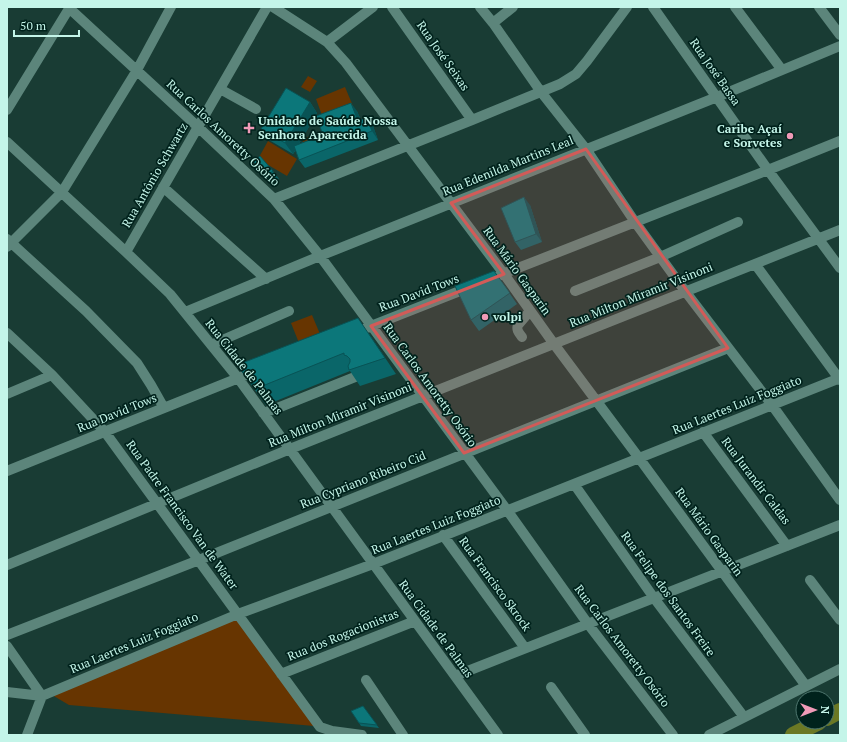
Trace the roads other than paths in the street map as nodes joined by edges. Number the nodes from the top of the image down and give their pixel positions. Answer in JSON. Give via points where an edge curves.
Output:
{"nodes":[{"id":1,"x":171,"y":7,"type":"edge"},
{"id":2,"x":267,"y":7,"type":"edge"},
{"id":3,"x":273,"y":7,"type":"edge"},
{"id":4,"x":373,"y":7,"type":"edge"},
{"id":5,"x":392,"y":7,"type":"edge"},
{"id":6,"x":480,"y":7,"type":"edge"},
{"id":7,"x":513,"y":7,"type":"edge"},
{"id":8,"x":628,"y":7,"type":"edge"},
{"id":9,"x":653,"y":7,"type":"edge"},
{"id":10,"x":735,"y":7,"type":"edge"},
{"id":11,"x":819,"y":7,"type":"edge"},
{"id":12,"x":70,"y":8,"type":"edge"},
{"id":13,"x":493,"y":23,"type":"junction"},
{"id":14,"x":840,"y":35,"type":"edge"},
{"id":15,"x":327,"y":42,"type":"junction"},
{"id":16,"x":840,"y":46,"type":"edge"},
{"id":17,"x":136,"y":70,"type":"junction"},
{"id":18,"x":782,"y":70,"type":"junction"},
{"id":19,"x":220,"y":89,"type":"junction"},
{"id":20,"x":542,"y":92,"type":"junction"},
{"id":21,"x":717,"y":97,"type":"junction"},
{"id":22,"x":256,"y":108,"type":"dead end"},
{"id":23,"x":7,"y":110,"type":"edge"},
{"id":24,"x":472,"y":120,"type":"junction"},
{"id":25,"x":198,"y":127,"type":"junction"},
{"id":26,"x":840,"y":140,"type":"edge"},
{"id":27,"x":7,"y":142,"type":"edge"},
{"id":28,"x":408,"y":146,"type":"junction"},
{"id":29,"x":586,"y":149,"type":"junction"},
{"id":30,"x":768,"y":170,"type":"junction"},
{"id":31,"x":163,"y":187,"type":"junction"},
{"id":32,"x":62,"y":192,"type":"junction"},
{"id":33,"x":274,"y":199,"type":"junction"},
{"id":34,"x":451,"y":203,"type":"junction"},
{"id":35,"x":635,"y":222,"type":"junction"},
{"id":36,"x":738,"y":222,"type":"dead end"},
{"id":37,"x":840,"y":230,"type":"edge"},
{"id":38,"x":818,"y":238,"type":"junction"},
{"id":39,"x":8,"y":243,"type":"edge"},
{"id":40,"x":126,"y":252,"type":"junction"},
{"id":41,"x":320,"y":256,"type":"junction"},
{"id":42,"x":660,"y":257,"type":"junction"},
{"id":43,"x":755,"y":264,"type":"junction"},
{"id":44,"x":840,"y":268,"type":"edge"},
{"id":45,"x":504,"y":274,"type":"junction"},
{"id":46,"x":266,"y":279,"type":"junction"},
{"id":47,"x":575,"y":291,"type":"dead end"},
{"id":48,"x":685,"y":291,"type":"junction"},
{"id":49,"x":289,"y":310,"type":"dead end"},
{"id":50,"x":530,"y":311,"type":"junction"},
{"id":51,"x":185,"y":312,"type":"junction"},
{"id":52,"x":371,"y":326,"type":"junction"},
{"id":53,"x":356,"y":332,"type":"edge"},
{"id":54,"x":7,"y":333,"type":"edge"},
{"id":55,"x":522,"y":337,"type":"dead end"},
{"id":56,"x":554,"y":344,"type":"junction"},
{"id":57,"x":212,"y":345,"type":"junction"},
{"id":58,"x":728,"y":348,"type":"junction"},
{"id":59,"x":268,"y":367,"type":"edge"},
{"id":60,"x":52,"y":375,"type":"junction"},
{"id":61,"x":354,"y":377,"type":"edge"},
{"id":62,"x":238,"y":378,"type":"junction"},
{"id":63,"x":840,"y":379,"type":"edge"},
{"id":64,"x":7,"y":394,"type":"edge"},
{"id":65,"x":422,"y":396,"type":"junction"},
{"id":66,"x":595,"y":401,"type":"junction"},
{"id":67,"x":772,"y":405,"type":"junction"},
{"id":68,"x":164,"y":408,"type":"junction"},
{"id":69,"x":263,"y":413,"type":"junction"},
{"id":70,"x":105,"y":432,"type":"junction"},
{"id":71,"x":703,"y":432,"type":"junction"},
{"id":72,"x":290,"y":449,"type":"junction"},
{"id":73,"x":464,"y":453,"type":"junction"},
{"id":74,"x":639,"y":458,"type":"junction"},
{"id":75,"x":7,"y":471,"type":"edge"},
{"id":76,"x":574,"y":484,"type":"junction"},
{"id":77,"x":840,"y":500,"type":"edge"},
{"id":78,"x":158,"y":503,"type":"junction"},
{"id":79,"x":331,"y":506,"type":"junction"},
{"id":80,"x":507,"y":510,"type":"junction"},
{"id":81,"x":840,"y":525,"type":"edge"},
{"id":82,"x":443,"y":535,"type":"junction"},
{"id":83,"x":787,"y":546,"type":"junction"},
{"id":84,"x":199,"y":560,"type":"junction"},
{"id":85,"x":373,"y":564,"type":"junction"},
{"id":86,"x":7,"y":565,"type":"edge"},
{"id":87,"x":722,"y":571,"type":"junction"},
{"id":88,"x":810,"y":580,"type":"dead end"},
{"id":89,"x":654,"y":598,"type":"junction"},
{"id":90,"x":238,"y":614,"type":"junction"},
{"id":91,"x":840,"y":620,"type":"edge"},
{"id":92,"x":415,"y":621,"type":"junction"},
{"id":93,"x":588,"y":624,"type":"junction"},
{"id":94,"x":7,"y":635,"type":"edge"},
{"id":95,"x":7,"y":646,"type":"edge"},
{"id":96,"x":525,"y":648,"type":"junction"},
{"id":97,"x":840,"y":669,"type":"edge"},
{"id":98,"x":281,"y":674,"type":"junction"},
{"id":99,"x":455,"y":676,"type":"junction"},
{"id":100,"x":366,"y":680,"type":"dead end"},
{"id":101,"x":806,"y":686,"type":"junction"},
{"id":102,"x":551,"y":687,"type":"dead end"},
{"id":103,"x":7,"y":692,"type":"edge"},
{"id":104,"x":42,"y":696,"type":"junction"},
{"id":105,"x":744,"y":717,"type":"junction"},
{"id":106,"x":27,"y":735,"type":"edge"},
{"id":107,"x":362,"y":735,"type":"edge"},
{"id":108,"x":403,"y":735,"type":"edge"},
{"id":109,"x":498,"y":735,"type":"edge"},
{"id":110,"x":585,"y":735,"type":"edge"},
{"id":111,"x":673,"y":735,"type":"edge"},
{"id":112,"x":709,"y":735,"type":"edge"}],
"edges":[{"from":1,"to":17,"type":"street"},
{"from":2,"to":19,"type":"street","name":"Rua Antônio Schwartz"},
{"from":3,"to":15,"type":"street","name":"Rua Mário Gasparin"},
{"from":4,"to":15,"type":"street"},
{"from":5,"to":24,"type":"street","name":"Rua José Seixas"},
{"from":6,"to":13,"type":"street"},
{"from":7,"to":13,"type":"street"},
{"from":8,"to":20,"type":"street","via":[[576,74]]},
{"from":9,"to":21,"type":"street","name":"Rua José Bassa"},
{"from":10,"to":18,"type":"street"},
{"from":11,"to":14,"type":"street"},
{"from":12,"to":17,"type":"street","name":"Rua Carlos Amoretty Osório"},
{"from":12,"to":23,"type":"street"},
{"from":13,"to":20,"type":"street"},
{"from":15,"to":28,"type":"street","name":"Rua Mário Gasparin","via":[[346,63]]},
{"from":16,"to":18,"type":"street","name":"Rua Edenilda Martins Leal"},
{"from":17,"to":25,"type":"street","name":"Rua Carlos Amoretty Osório"},
{"from":17,"to":32,"type":"street"},
{"from":18,"to":21,"type":"street","name":"Rua Edenilda Martins Leal"},
{"from":19,"to":22,"type":"street"},
{"from":19,"to":25,"type":"street","name":"Rua Antônio Schwartz"},
{"from":20,"to":24,"type":"street"},
{"from":20,"to":29,"type":"street"},
{"from":21,"to":29,"type":"street","name":"Rua Edenilda Martins Leal"},
{"from":21,"to":30,"type":"street","name":"Rua José Bassa"},
{"from":24,"to":28,"type":"street"},
{"from":25,"to":31,"type":"street","name":"Rua Antônio Schwartz"},
{"from":25,"to":33,"type":"street","name":"Rua Carlos Amoretty Osório"},
{"from":26,"to":30,"type":"street","name":"Rua David Tows"},
{"from":27,"to":32,"type":"street","name":"Rua Cidade de Palmas"},
{"from":28,"to":33,"type":"street"},
{"from":28,"to":34,"type":"street","name":"Rua Mário Gasparin"},
{"from":29,"to":34,"type":"street","name":"Rua Edenilda Martins Leal"},
{"from":29,"to":35,"type":"street"},
{"from":30,"to":35,"type":"street","name":"Rua David Tows"},
{"from":30,"to":38,"type":"street","name":"Rua José Bassa"},
{"from":31,"to":40,"type":"street","name":"Rua Antônio Schwartz"},
{"from":31,"to":46,"type":"street"},
{"from":32,"to":39,"type":"street"},
{"from":32,"to":40,"type":"street","name":"Rua Cidade de Palmas"},
{"from":33,"to":41,"type":"street","name":"Rua Carlos Amoretty Osório"},
{"from":34,"to":41,"type":"street","name":"Rua Edenilda Martins Leal"},
{"from":34,"to":45,"type":"street","name":"Rua Mário Gasparin"},
{"from":35,"to":42,"type":"street"},
{"from":35,"to":45,"type":"street","name":"Rua David Tows"},
{"from":36,"to":42,"type":"street"},
{"from":37,"to":38,"type":"street","name":"Rua Milton Miramir Visinoni"},
{"from":38,"to":43,"type":"street","name":"Rua Milton Miramir Visinoni"},
{"from":38,"to":44,"type":"street","name":"Rua José Bassa"},
{"from":39,"to":68,"type":"street","via":[[86,310],[136,363]]},
{"from":40,"to":51,"type":"street","name":"Rua Cidade de Palmas"},
{"from":41,"to":46,"type":"street","name":"Rua Edenilda Martins Leal"},
{"from":41,"to":52,"type":"street","name":"Rua Carlos Amoretty Osório"},
{"from":42,"to":47,"type":"street"},
{"from":42,"to":48,"type":"street"},
{"from":43,"to":48,"type":"street","name":"Rua Milton Miramir Visinoni"},
{"from":43,"to":63,"type":"street"},
{"from":45,"to":50,"type":"street","name":"Rua Mário Gasparin"},
{"from":45,"to":52,"type":"street","name":"Rua David Tows"},
{"from":46,"to":51,"type":"street","name":"Rua Edenilda Martins Leal"},
{"from":48,"to":56,"type":"street","name":"Rua Milton Miramir Visinoni"},
{"from":48,"to":58,"type":"street"},
{"from":49,"to":57,"type":"street"},
{"from":50,"to":55,"type":"street","via":[[517,328]]},
{"from":50,"to":56,"type":"street","name":"Rua Mário Gasparin"},
{"from":51,"to":57,"type":"street","name":"Rua Cidade de Palmas"},
{"from":52,"to":53,"type":"street","name":"Rua David Tows"},
{"from":52,"to":65,"type":"street","name":"Rua Carlos Amoretty Osório"},
{"from":54,"to":60,"type":"street","name":"Rua Padre Francisco Van de Water"},
{"from":56,"to":65,"type":"street","name":"Rua Milton Miramir Visinoni"},
{"from":56,"to":66,"type":"street","name":"Rua Mário Gasparin"},
{"from":57,"to":62,"type":"street","name":"Rua Cidade de Palmas"},
{"from":58,"to":66,"type":"street","name":"Rua Cypriano Ribeiro Cid"},
{"from":58,"to":67,"type":"street"},
{"from":59,"to":62,"type":"street","name":"Rua David Tows"},
{"from":60,"to":64,"type":"street"},
{"from":60,"to":70,"type":"street","name":"Rua Padre Francisco Van de Water"},
{"from":61,"to":69,"type":"street"},
{"from":62,"to":68,"type":"street","name":"Rua David Tows"},
{"from":62,"to":69,"type":"street","name":"Rua Cidade de Palmas"},
{"from":63,"to":67,"type":"street","name":"Rua Laertes Luiz Foggiato"},
{"from":65,"to":72,"type":"street","name":"Rua Milton Miramir Visinoni"},
{"from":65,"to":73,"type":"street","name":"Rua Carlos Amoretty Osório"},
{"from":66,"to":73,"type":"street","name":"Rua Cypriano Ribeiro Cid"},
{"from":66,"to":74,"type":"street","name":"Rua Mário Gasparin"},
{"from":67,"to":71,"type":"street","name":"Rua Laertes Luiz Foggiato"},
{"from":67,"to":77,"type":"street"},
{"from":68,"to":70,"type":"street","name":"Rua David Tows"},
{"from":69,"to":72,"type":"street","name":"Rua Cidade de Palmas"},
{"from":70,"to":75,"type":"street","name":"Rua David Tows"},
{"from":70,"to":78,"type":"street","name":"Rua Padre Francisco Van de Water"},
{"from":71,"to":74,"type":"street","name":"Rua Laertes Luiz Foggiato"},
{"from":71,"to":83,"type":"street","name":"Rua Jurandir Caldas"},
{"from":72,"to":78,"type":"street","name":"Rua Milton Miramir Visinoni"},
{"from":72,"to":79,"type":"street","name":"Rua Cidade de Palmas"},
{"from":73,"to":79,"type":"street","name":"Rua Cypriano Ribeiro Cid"},
{"from":73,"to":80,"type":"street","name":"Rua Carlos Amoretty Osório"},
{"from":74,"to":76,"type":"street","name":"Rua Laertes Luiz Foggiato"},
{"from":74,"to":87,"type":"street","name":"Rua Mário Gasparin"},
{"from":76,"to":80,"type":"street","name":"Rua Laertes Luiz Foggiato"},
{"from":76,"to":89,"type":"street","name":"Rua Felipe dos Santos Freire"},
{"from":78,"to":84,"type":"street","name":"Rua Padre Francisco Van de Water"},
{"from":78,"to":86,"type":"street","name":"Rua Milton Miramir Visinoni"},
{"from":79,"to":84,"type":"street","name":"Rua Cypriano Ribeiro Cid"},
{"from":79,"to":85,"type":"street","name":"Rua Cidade de Palmas"},
{"from":80,"to":82,"type":"street","name":"Rua Laertes Luiz Foggiato"},
{"from":80,"to":93,"type":"street","name":"Rua Carlos Amoretty Osório"},
{"from":81,"to":83,"type":"street"},
{"from":82,"to":85,"type":"street","name":"Rua Laertes Luiz Foggiato"},
{"from":82,"to":96,"type":"street","name":"Rua Francisco Skrock"},
{"from":83,"to":87,"type":"street"},
{"from":84,"to":90,"type":"street","name":"Rua Padre Francisco Van de Water"},
{"from":84,"to":94,"type":"street","name":"Rua Cypriano Ribeiro Cid"},
{"from":85,"to":90,"type":"street","name":"Rua Laertes Luiz Foggiato"},
{"from":85,"to":92,"type":"street","name":"Rua Cidade de Palmas"},
{"from":87,"to":89,"type":"street"},
{"from":87,"to":101,"type":"street","name":"Rua Mário Gasparin"},
{"from":88,"to":91,"type":"street"},
{"from":89,"to":93,"type":"street"},
{"from":89,"to":105,"type":"street","name":"Rua Felipe dos Santos Freire"},
{"from":90,"to":98,"type":"street","name":"Rua Padre Francisco Van de Water"},
{"from":90,"to":104,"type":"street","name":"Rua Laertes Luiz Foggiato"},
{"from":92,"to":98,"type":"street","name":"Rua dos Rogacionistas"},
{"from":92,"to":99,"type":"street","name":"Rua Cidade de Palmas"},
{"from":93,"to":96,"type":"street"},
{"from":93,"to":111,"type":"street","name":"Rua Carlos Amoretty Osório"},
{"from":95,"to":104,"type":"street"},
{"from":96,"to":99,"type":"street"},
{"from":97,"to":101,"type":"street"},
{"from":98,"to":107,"type":"street","name":"Rua Padre Francisco Van de Water","via":[[320,727]]},
{"from":99,"to":109,"type":"street","name":"Rua Cidade de Palmas"},
{"from":100,"to":108,"type":"street"},
{"from":101,"to":105,"type":"street"},
{"from":102,"to":110,"type":"street"},
{"from":103,"to":104,"type":"street"},
{"from":104,"to":106,"type":"street"},
{"from":105,"to":112,"type":"street"}]}
